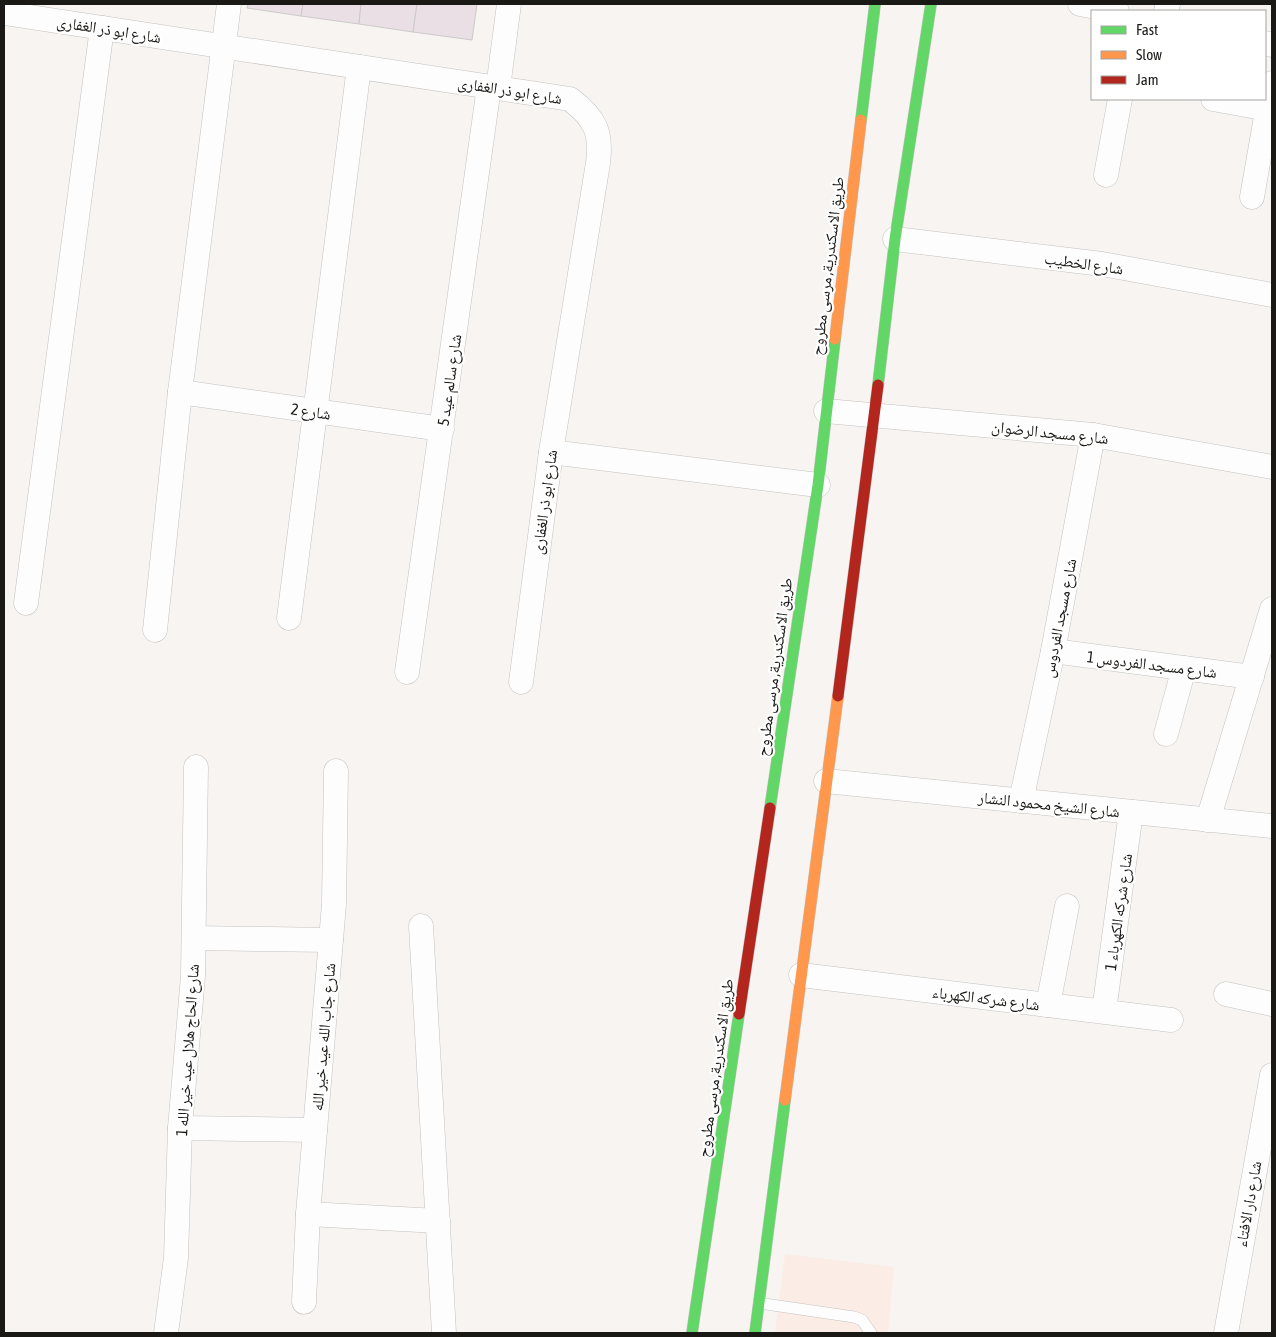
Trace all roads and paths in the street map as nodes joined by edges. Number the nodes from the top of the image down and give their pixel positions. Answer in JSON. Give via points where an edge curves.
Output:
{"nodes":[{"id":1,"x":229,"y":4,"type":"edge"},
{"id":2,"x":509,"y":4,"type":"edge"},
{"id":3,"x":876,"y":4,"type":"edge"},
{"id":4,"x":931,"y":4,"type":"edge"},
{"id":5,"x":1080,"y":4,"type":"edge"},
{"id":6,"x":1112,"y":10,"type":"edge"},
{"id":7,"x":4,"y":13,"type":"edge"},
{"id":8,"x":102,"y":28,"type":"junction"},
{"id":9,"x":224,"y":46,"type":"junction"},
{"id":10,"x":359,"y":67,"type":"junction"},
{"id":11,"x":1272,"y":83,"type":"edge"},
{"id":12,"x":494,"y":87,"type":"junction"},
{"id":13,"x":1120,"y":100,"type":"edge"},
{"id":14,"x":1218,"y":100,"type":"edge"},
{"id":15,"x":1268,"y":109,"type":"junction"},
{"id":16,"x":1267,"y":144,"type":"edge"},
{"id":17,"x":1106,"y":175,"type":"dead end"},
{"id":18,"x":1252,"y":197,"type":"dead end"},
{"id":19,"x":895,"y":239,"type":"junction"},
{"id":20,"x":1272,"y":295,"type":"edge"},
{"id":21,"x":180,"y":392,"type":"junction"},
{"id":22,"x":826,"y":411,"type":"junction"},
{"id":23,"x":315,"y":412,"type":"junction"},
{"id":24,"x":875,"y":414,"type":"junction"},
{"id":25,"x":442,"y":429,"type":"junction"},
{"id":26,"x":1093,"y":435,"type":"junction"},
{"id":27,"x":550,"y":452,"type":"junction"},
{"id":28,"x":1272,"y":467,"type":"edge"},
{"id":29,"x":818,"y":486,"type":"junction"},
{"id":30,"x":26,"y":603,"type":"dead end"},
{"id":31,"x":1272,"y":609,"type":"edge"},
{"id":32,"x":289,"y":618,"type":"dead end"},
{"id":33,"x":155,"y":630,"type":"dead end"},
{"id":34,"x":1053,"y":652,"type":"junction"},
{"id":35,"x":1184,"y":668,"type":"junction"},
{"id":36,"x":406,"y":672,"type":"dead end"},
{"id":37,"x":1252,"y":677,"type":"junction"},
{"id":38,"x":521,"y":682,"type":"dead end"},
{"id":39,"x":1166,"y":734,"type":"dead end"},
{"id":40,"x":196,"y":767,"type":"dead end"},
{"id":41,"x":336,"y":770,"type":"dead end"},
{"id":42,"x":826,"y":781,"type":"junction"},
{"id":43,"x":1021,"y":801,"type":"junction"},
{"id":44,"x":1132,"y":812,"type":"junction"},
{"id":45,"x":1208,"y":820,"type":"junction"},
{"id":46,"x":1272,"y":826,"type":"edge"},
{"id":47,"x":1067,"y":906,"type":"dead end"},
{"id":48,"x":421,"y":926,"type":"dead end"},
{"id":49,"x":194,"y":938,"type":"junction"},
{"id":50,"x":331,"y":940,"type":"junction"},
{"id":51,"x":801,"y":975,"type":"junction"},
{"id":52,"x":1226,"y":994,"type":"dead end"},
{"id":53,"x":1272,"y":1004,"type":"edge"},
{"id":54,"x":1048,"y":1005,"type":"junction"},
{"id":55,"x":1104,"y":1011,"type":"junction"},
{"id":56,"x":1172,"y":1020,"type":"dead end"},
{"id":57,"x":1272,"y":1075,"type":"edge"},
{"id":58,"x":180,"y":1128,"type":"junction"},
{"id":59,"x":316,"y":1130,"type":"junction"},
{"id":60,"x":1266,"y":1144,"type":"edge"},
{"id":61,"x":308,"y":1214,"type":"junction"},
{"id":62,"x":438,"y":1221,"type":"junction"},
{"id":63,"x":304,"y":1302,"type":"dead end"},
{"id":64,"x":759,"y":1302,"type":"junction"},
{"id":65,"x":166,"y":1333,"type":"edge"},
{"id":66,"x":444,"y":1333,"type":"edge"},
{"id":67,"x":692,"y":1333,"type":"edge"},
{"id":68,"x":755,"y":1333,"type":"edge"},
{"id":69,"x":871,"y":1333,"type":"edge"},
{"id":70,"x":1226,"y":1333,"type":"edge"}],
"edges":[{"from":1,"to":9,"type":"street"},
{"from":2,"to":12,"type":"street","name":"شارع سالم عيد 5"},
{"from":3,"to":22,"type":"main road","name":"طريق الاسكندرية, مرسى مطروح"},
{"from":4,"to":19,"type":"main road"},
{"from":5,"to":6,"type":"street"},
{"from":7,"to":8,"type":"street","name":"شارع ابو ذر الغفارى"},
{"from":8,"to":9,"type":"street","name":"شارع ابو ذر الغفارى"},
{"from":8,"to":30,"type":"street"},
{"from":9,"to":10,"type":"street","name":"شارع ابو ذر الغفارى"},
{"from":9,"to":21,"type":"street"},
{"from":10,"to":12,"type":"street","name":"شارع ابو ذر الغفارى"},
{"from":10,"to":23,"type":"street"},
{"from":11,"to":15,"type":"street"},
{"from":12,"to":25,"type":"street","name":"شارع سالم عيد 5"},
{"from":12,"to":27,"type":"street","name":"شارع ابو ذر الغفارى","via":[[570,99],[585,110],[596,126],[600,144]]},
{"from":13,"to":17,"type":"street"},
{"from":14,"to":15,"type":"street"},
{"from":15,"to":16,"type":"street"},
{"from":16,"to":18,"type":"street"},
{"from":19,"to":20,"type":"street","name":"شارع الخطيب","via":[[1102,264]]},
{"from":19,"to":24,"type":"main road"},
{"from":21,"to":23,"type":"street","name":"شارع 2"},
{"from":21,"to":33,"type":"street"},
{"from":22,"to":24,"type":"street","name":"شارع مسجد الرضوان"},
{"from":22,"to":29,"type":"main road","name":"طريق الاسكندرية, مرسى مطروح"},
{"from":23,"to":25,"type":"street","name":"شارع 2"},
{"from":23,"to":32,"type":"street"},
{"from":24,"to":26,"type":"street","name":"شارع مسجد الرضوان"},
{"from":24,"to":42,"type":"main road"},
{"from":25,"to":36,"type":"street","name":"شارع سالم عيد 5"},
{"from":26,"to":28,"type":"street","name":"شارع مسجد الرضوان"},
{"from":26,"to":34,"type":"street","name":"شارع مسجد الفردوس"},
{"from":27,"to":29,"type":"street"},
{"from":27,"to":38,"type":"street","name":"شارع ابو ذر الغفارى"},
{"from":29,"to":67,"type":"main road","name":"طريق الاسكندرية, مرسى مطروح"},
{"from":31,"to":37,"type":"street"},
{"from":34,"to":35,"type":"street","name":"شارع مسجد الفردوس 1"},
{"from":34,"to":43,"type":"street","name":"شارع مسجد الفردوس"},
{"from":35,"to":37,"type":"street","name":"شارع مسجد الفردوس 1"},
{"from":35,"to":39,"type":"street"},
{"from":37,"to":45,"type":"street"},
{"from":40,"to":49,"type":"street","name":"شارع الحاج هلال عيد خير الله 1"},
{"from":41,"to":50,"type":"street","name":"شارع جاب الله عيد خير الله"},
{"from":42,"to":43,"type":"street","name":"شارع الشيخ محمود النشار"},
{"from":42,"to":51,"type":"main road"},
{"from":43,"to":44,"type":"street","name":"شارع الشيخ محمود النشار"},
{"from":44,"to":45,"type":"street","name":"شارع الشيخ محمود النشار"},
{"from":44,"to":55,"type":"street","name":"شارع شركه الكهرباء 1"},
{"from":45,"to":46,"type":"street","name":"شارع الشيخ محمود النشار"},
{"from":47,"to":54,"type":"street"},
{"from":48,"to":62,"type":"street"},
{"from":49,"to":50,"type":"street"},
{"from":49,"to":58,"type":"street","name":"شارع الحاج هلال عيد خير الله 1","via":[[194,976]]},
{"from":50,"to":59,"type":"street","name":"شارع جاب الله عيد خير الله"},
{"from":51,"to":54,"type":"street","name":"شارع شركه الكهرباء"},
{"from":51,"to":64,"type":"main road"},
{"from":52,"to":53,"type":"street"},
{"from":54,"to":55,"type":"street","name":"شارع شركه الكهرباء"},
{"from":55,"to":56,"type":"street","name":"شارع شركه الكهرباء"},
{"from":57,"to":60,"type":"street","name":"شارع دار الافتاء"},
{"from":58,"to":59,"type":"street"},
{"from":58,"to":65,"type":"street","name":"شارع الحاج هلال عيد خير الله 1","via":[[176,1258]]},
{"from":59,"to":61,"type":"street","name":"شارع جاب الله عيد خير الله"},
{"from":60,"to":70,"type":"street","name":"شارع دار الافتاء"},
{"from":61,"to":62,"type":"street"},
{"from":61,"to":63,"type":"street","name":"شارع جاب الله عيد خير الله"},
{"from":62,"to":66,"type":"street"},
{"from":64,"to":68,"type":"main road"},
{"from":64,"to":69,"type":"lane","via":[[854,1317],[862,1320]]}]}
